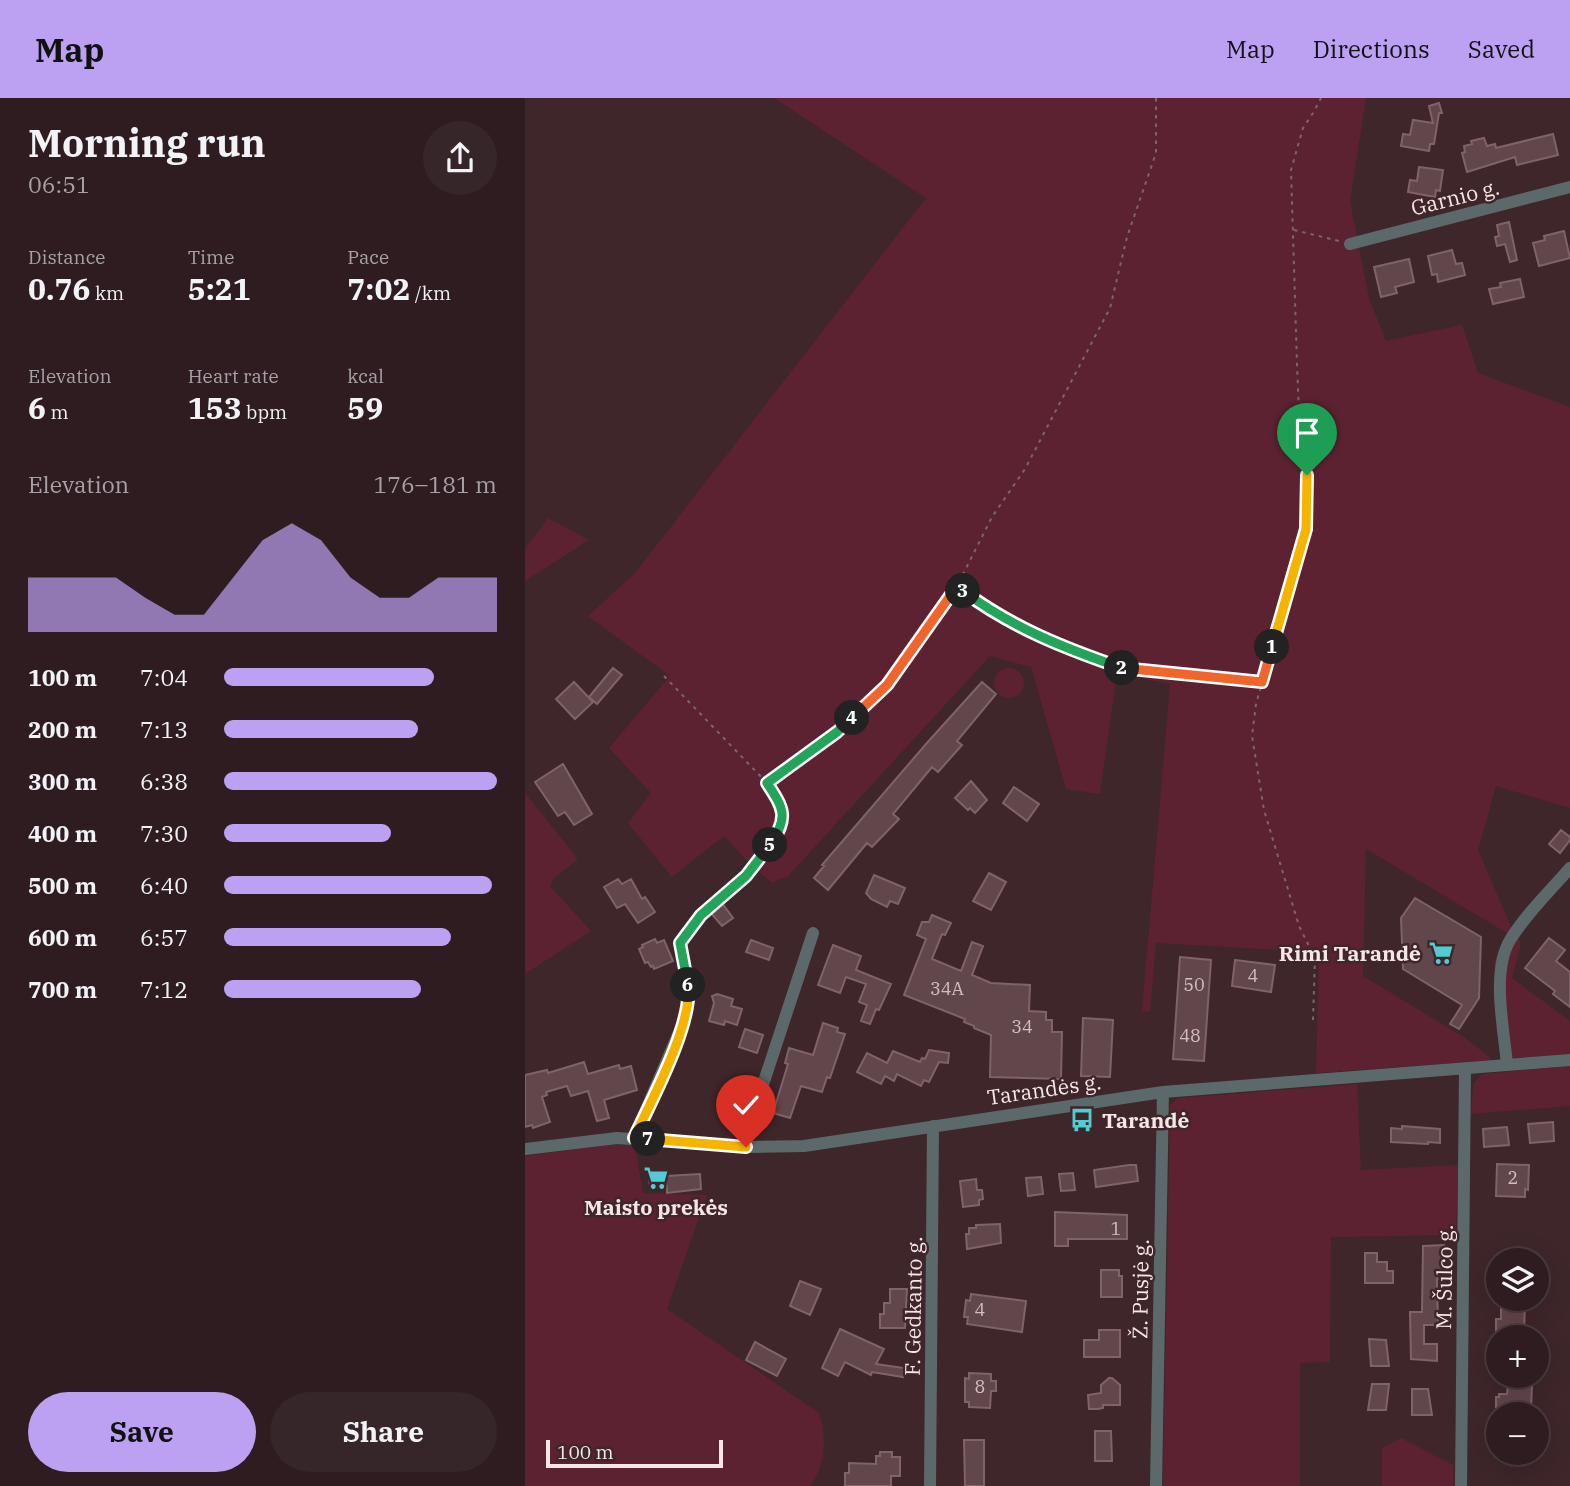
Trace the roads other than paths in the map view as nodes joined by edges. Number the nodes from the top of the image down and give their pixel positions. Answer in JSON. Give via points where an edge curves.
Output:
{"nodes":[{"id":1,"x":1570,"y":187,"type":"edge"},
{"id":2,"x":1350,"y":244,"type":"road end"},
{"id":3,"x":1570,"y":868,"type":"edge"},
{"id":4,"x":813,"y":933,"type":"dead end"},
{"id":5,"x":680,"y":943,"type":"road end"},
{"id":6,"x":1570,"y":1060,"type":"edge"},
{"id":7,"x":1507,"y":1065,"type":"junction"},
{"id":8,"x":1465,"y":1069,"type":"junction"},
{"id":9,"x":1163,"y":1092,"type":"junction"},
{"id":10,"x":933,"y":1126,"type":"junction"},
{"id":11,"x":634,"y":1138,"type":"junction"},
{"id":12,"x":746,"y":1147,"type":"junction"},
{"id":13,"x":525,"y":1149,"type":"edge"},
{"id":14,"x":930,"y":1486,"type":"edge"},
{"id":15,"x":1156,"y":1486,"type":"edge"},
{"id":16,"x":1461,"y":1486,"type":"edge"}],
"edges":[{"from":1,"to":2,"type":"street","name":"Garnio g."},
{"from":3,"to":7,"type":"street","via":[[1504,953],[1501,982]]},
{"from":4,"to":12,"type":"street"},
{"from":5,"to":11,"type":"street","via":[[689,991],[687,1011]]},
{"from":6,"to":7,"type":"street","name":"Tarandės g."},
{"from":7,"to":8,"type":"street","name":"Tarandės g."},
{"from":8,"to":9,"type":"street","name":"Tarandės g."},
{"from":8,"to":16,"type":"street","name":"M. Šulco g."},
{"from":9,"to":10,"type":"street","name":"Tarandės g."},
{"from":9,"to":15,"type":"street","name":"Ž. Pusjė g."},
{"from":10,"to":12,"type":"street","name":"Tarandės g.","via":[[829,1144]]},
{"from":10,"to":14,"type":"street","name":"F. Gedkanto g."},
{"from":11,"to":12,"type":"street","name":"Tarandės g."},
{"from":11,"to":13,"type":"street","name":"Tarandės g."}]}
